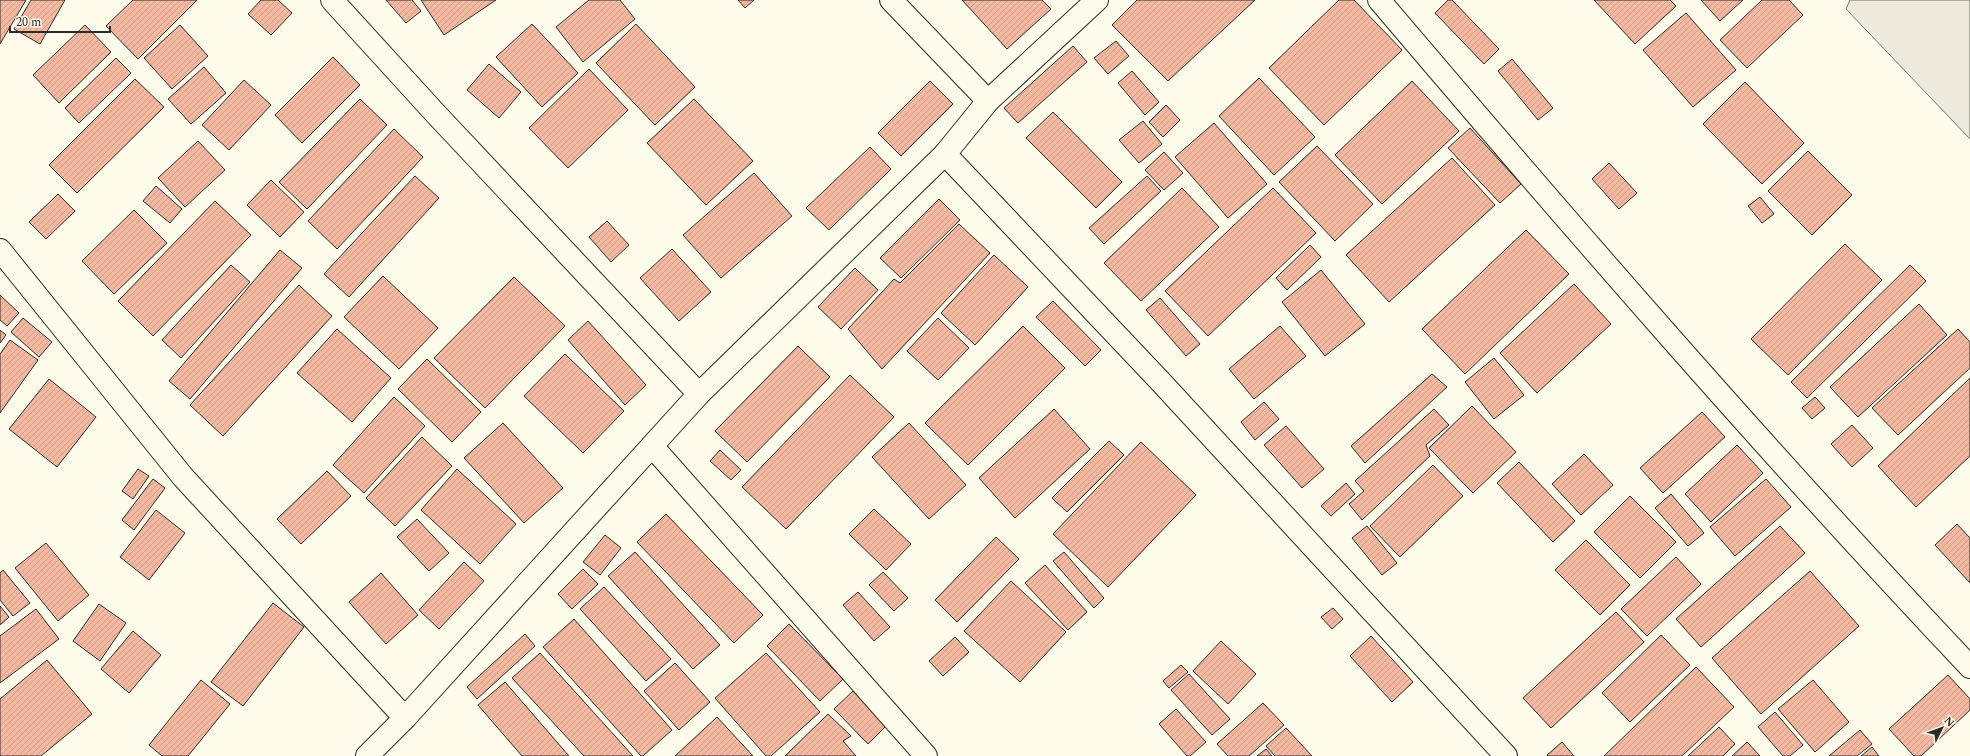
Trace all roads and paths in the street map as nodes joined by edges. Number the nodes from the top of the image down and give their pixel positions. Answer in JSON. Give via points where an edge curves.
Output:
{"nodes":[{"id":1,"x":332,"y":0,"type":"edge"},
{"id":2,"x":891,"y":0,"type":"edge"},
{"id":3,"x":1097,"y":0,"type":"edge"},
{"id":4,"x":1379,"y":0,"type":"edge"},
{"id":5,"x":988,"y":101,"type":"junction"},
{"id":6,"x":944,"y":154,"type":"junction"},
{"id":7,"x":0,"y":250,"type":"edge"},
{"id":8,"x":699,"y":394,"type":"junction"},
{"id":9,"x":652,"y":446,"type":"junction"},
{"id":10,"x":1970,"y":667,"type":"edge"},
{"id":11,"x":405,"y":718,"type":"junction"},
{"id":12,"x":367,"y":756,"type":"edge"},
{"id":13,"x":926,"y":756,"type":"edge"},
{"id":14,"x":1506,"y":756,"type":"edge"}],
"edges":[{"from":1,"to":8,"type":"street"},
{"from":2,"to":5,"type":"street"},
{"from":3,"to":5,"type":"street"},
{"from":4,"to":10,"type":"street","via":[[1572,227],[1898,591]]},
{"from":5,"to":6,"type":"street"},
{"from":6,"to":8,"type":"street"},
{"from":6,"to":14,"type":"street","via":[[1160,381]]},
{"from":7,"to":11,"type":"street","via":[[183,477]]},
{"from":8,"to":9,"type":"street"},
{"from":9,"to":11,"type":"street"},
{"from":9,"to":13,"type":"street"},
{"from":11,"to":12,"type":"street"}]}
